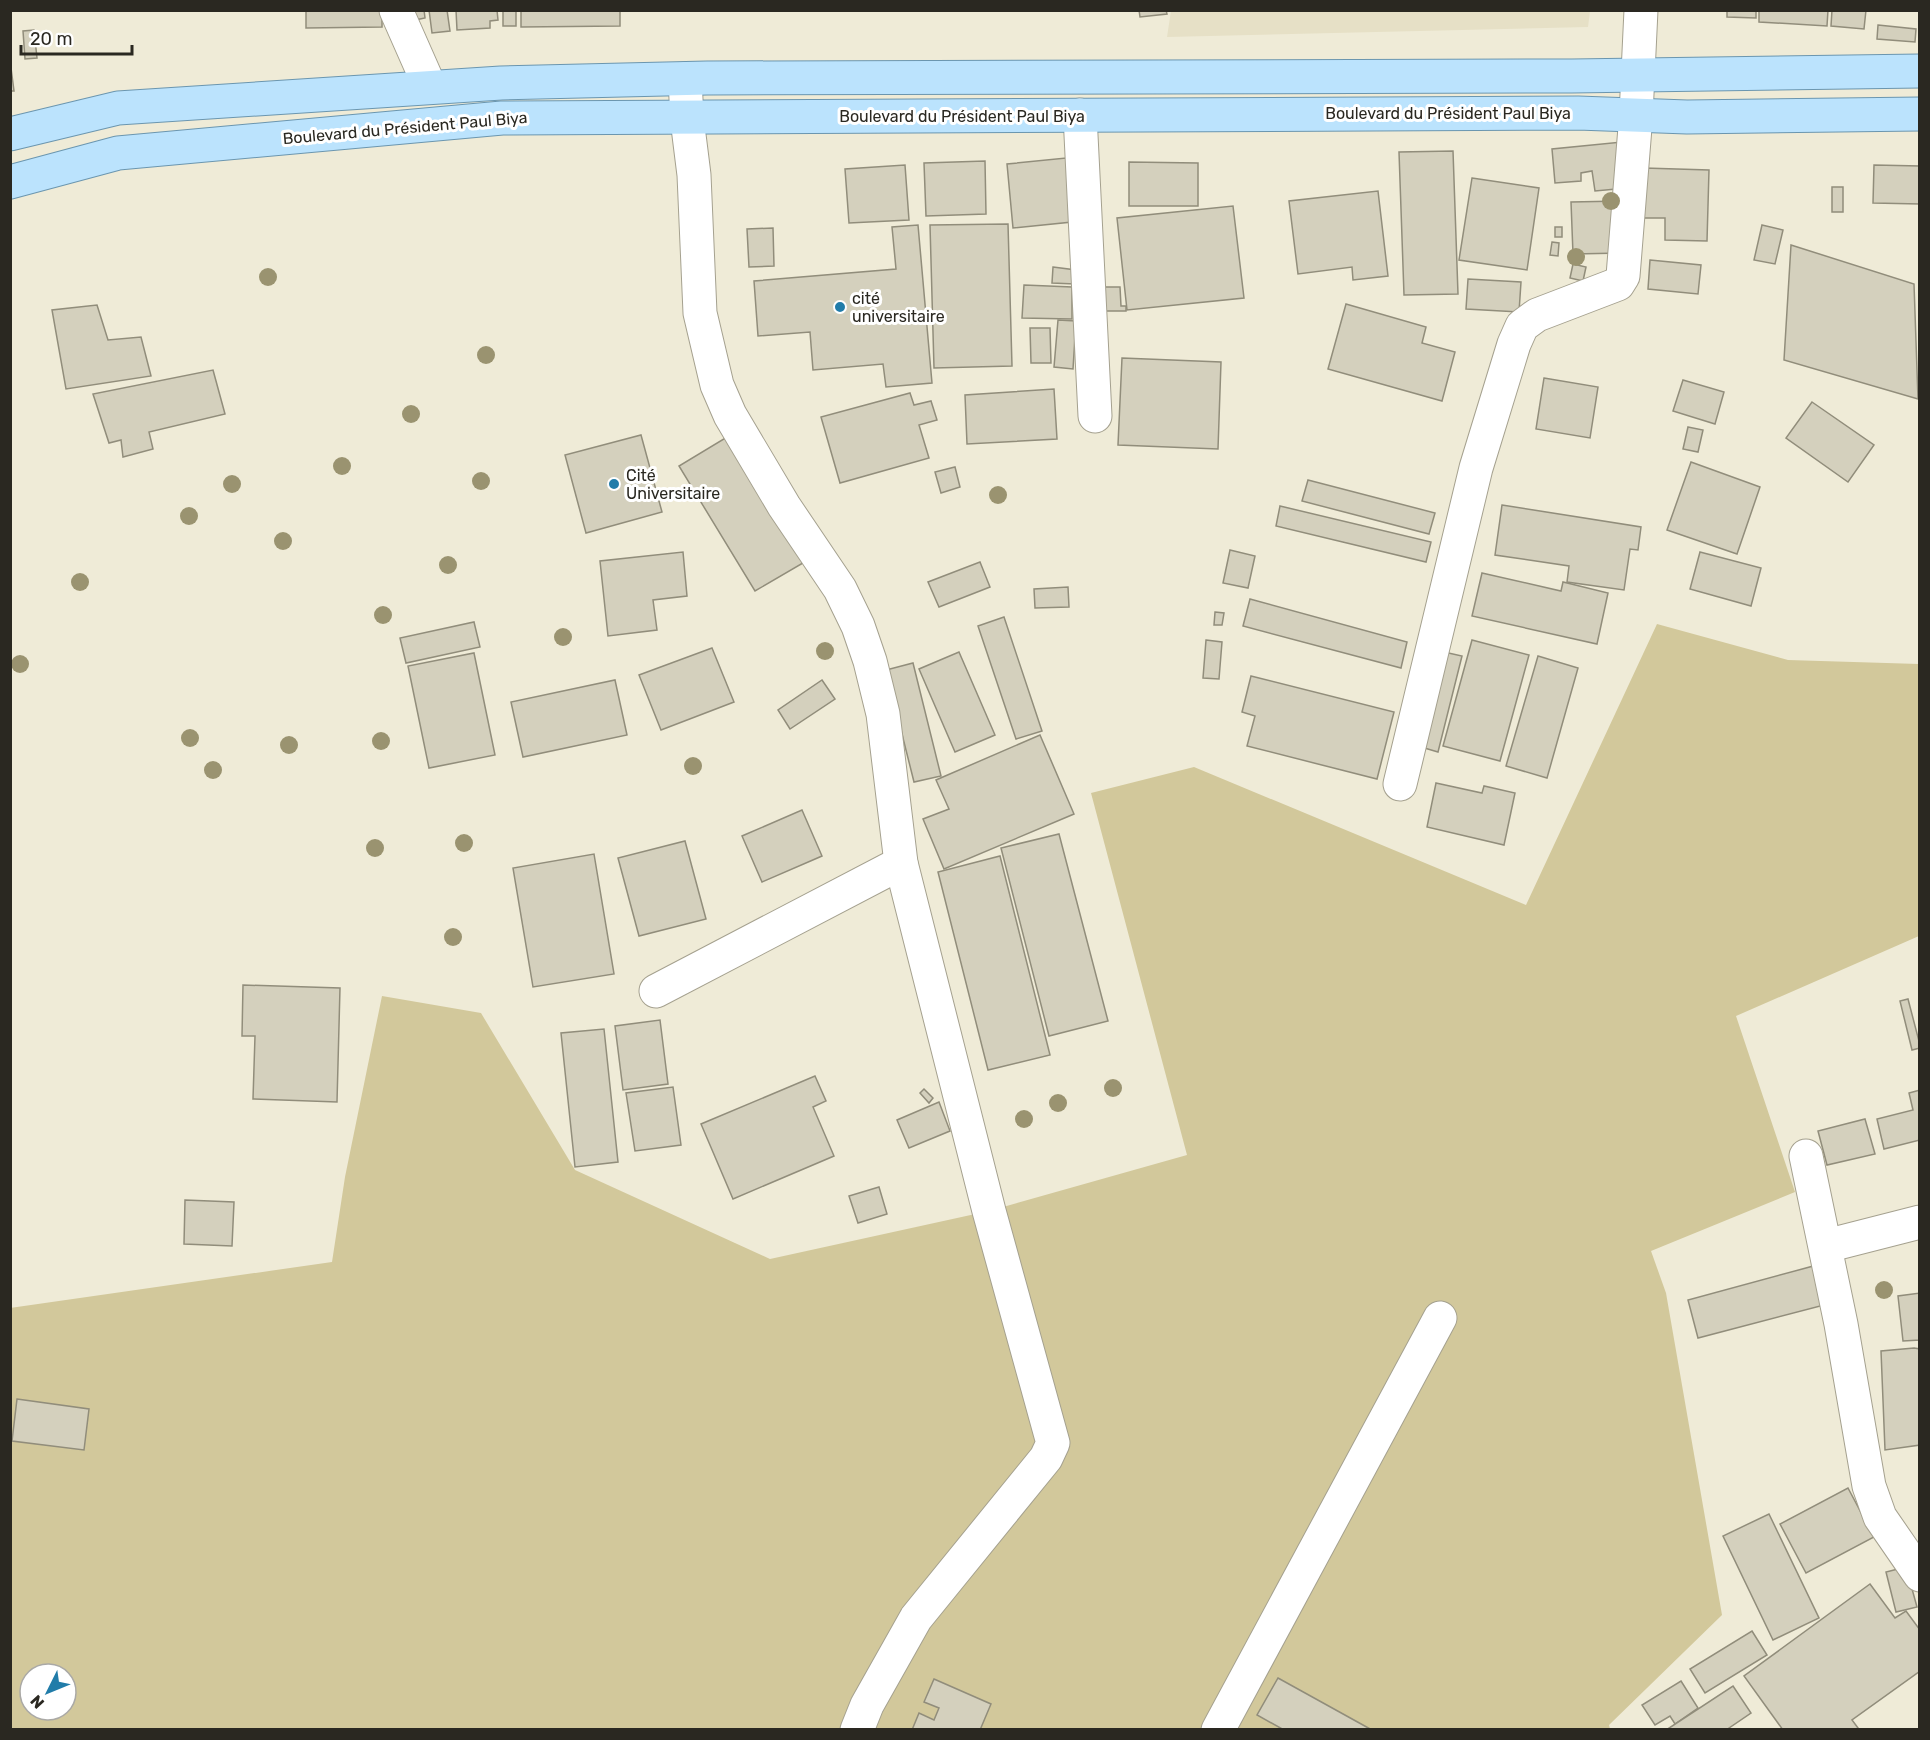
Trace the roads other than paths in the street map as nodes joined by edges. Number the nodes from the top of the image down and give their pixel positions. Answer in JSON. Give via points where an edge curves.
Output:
{"nodes":[{"id":1,"x":396,"y":10,"type":"edge"},
{"id":2,"x":1641,"y":10,"type":"edge"},
{"id":3,"x":1920,"y":71,"type":"edge"},
{"id":4,"x":1637,"y":74,"type":"junction"},
{"id":5,"x":685,"y":79,"type":"junction"},
{"id":6,"x":430,"y":87,"type":"junction"},
{"id":7,"x":1920,"y":114,"type":"edge"},
{"id":8,"x":1080,"y":115,"type":"junction"},
{"id":9,"x":1636,"y":115,"type":"junction"},
{"id":10,"x":687,"y":119,"type":"junction"},
{"id":11,"x":10,"y":134,"type":"edge"},
{"id":12,"x":10,"y":182,"type":"edge"},
{"id":13,"x":1095,"y":416,"type":"dead end"},
{"id":14,"x":1400,"y":784,"type":"dead end"},
{"id":15,"x":901,"y":863,"type":"junction"},
{"id":16,"x":656,"y":991,"type":"dead end"},
{"id":17,"x":1806,"y":1156,"type":"dead end"},
{"id":18,"x":1920,"y":1222,"type":"edge"},
{"id":19,"x":1826,"y":1246,"type":"junction"},
{"id":20,"x":1440,"y":1318,"type":"dead end"},
{"id":21,"x":1920,"y":1575,"type":"edge"},
{"id":22,"x":857,"y":1730,"type":"edge"},
{"id":23,"x":1218,"y":1730,"type":"edge"}],
"edges":[{"from":1,"to":6,"type":"street"},
{"from":2,"to":4,"type":"street"},
{"from":3,"to":4,"type":"main road"},
{"from":4,"to":5,"type":"main road"},
{"from":4,"to":9,"type":"street"},
{"from":5,"to":6,"type":"main road"},
{"from":5,"to":10,"type":"street"},
{"from":6,"to":11,"type":"main road","via":[[118,108]]},
{"from":7,"to":9,"type":"main road","name":"Boulevard du Président Paul Biya"},
{"from":8,"to":9,"type":"main road","name":"Boulevard du Président Paul Biya"},
{"from":8,"to":10,"type":"main road","name":"Boulevard du Président Paul Biya"},
{"from":8,"to":13,"type":"street"},
{"from":9,"to":14,"type":"street","via":[[1623,276],[1618,284],[1538,315],[1522,326],[1514,344],[1476,468]]},
{"from":10,"to":12,"type":"main road","name":"Boulevard du Président Paul Biya","via":[[502,118],[118,153]]},
{"from":10,"to":15,"type":"street","via":[[694,176],[700,314],[717,384],[730,415],[840,589],[858,626],[883,714]]},
{"from":15,"to":16,"type":"street"},
{"from":15,"to":22,"type":"street","via":[[989,1211],[1053,1443],[1046,1458],[916,1618]]},
{"from":17,"to":19,"type":"street"},
{"from":18,"to":19,"type":"street"},
{"from":19,"to":21,"type":"street","via":[[1869,1486],[1880,1517]]},
{"from":20,"to":23,"type":"street"}]}
